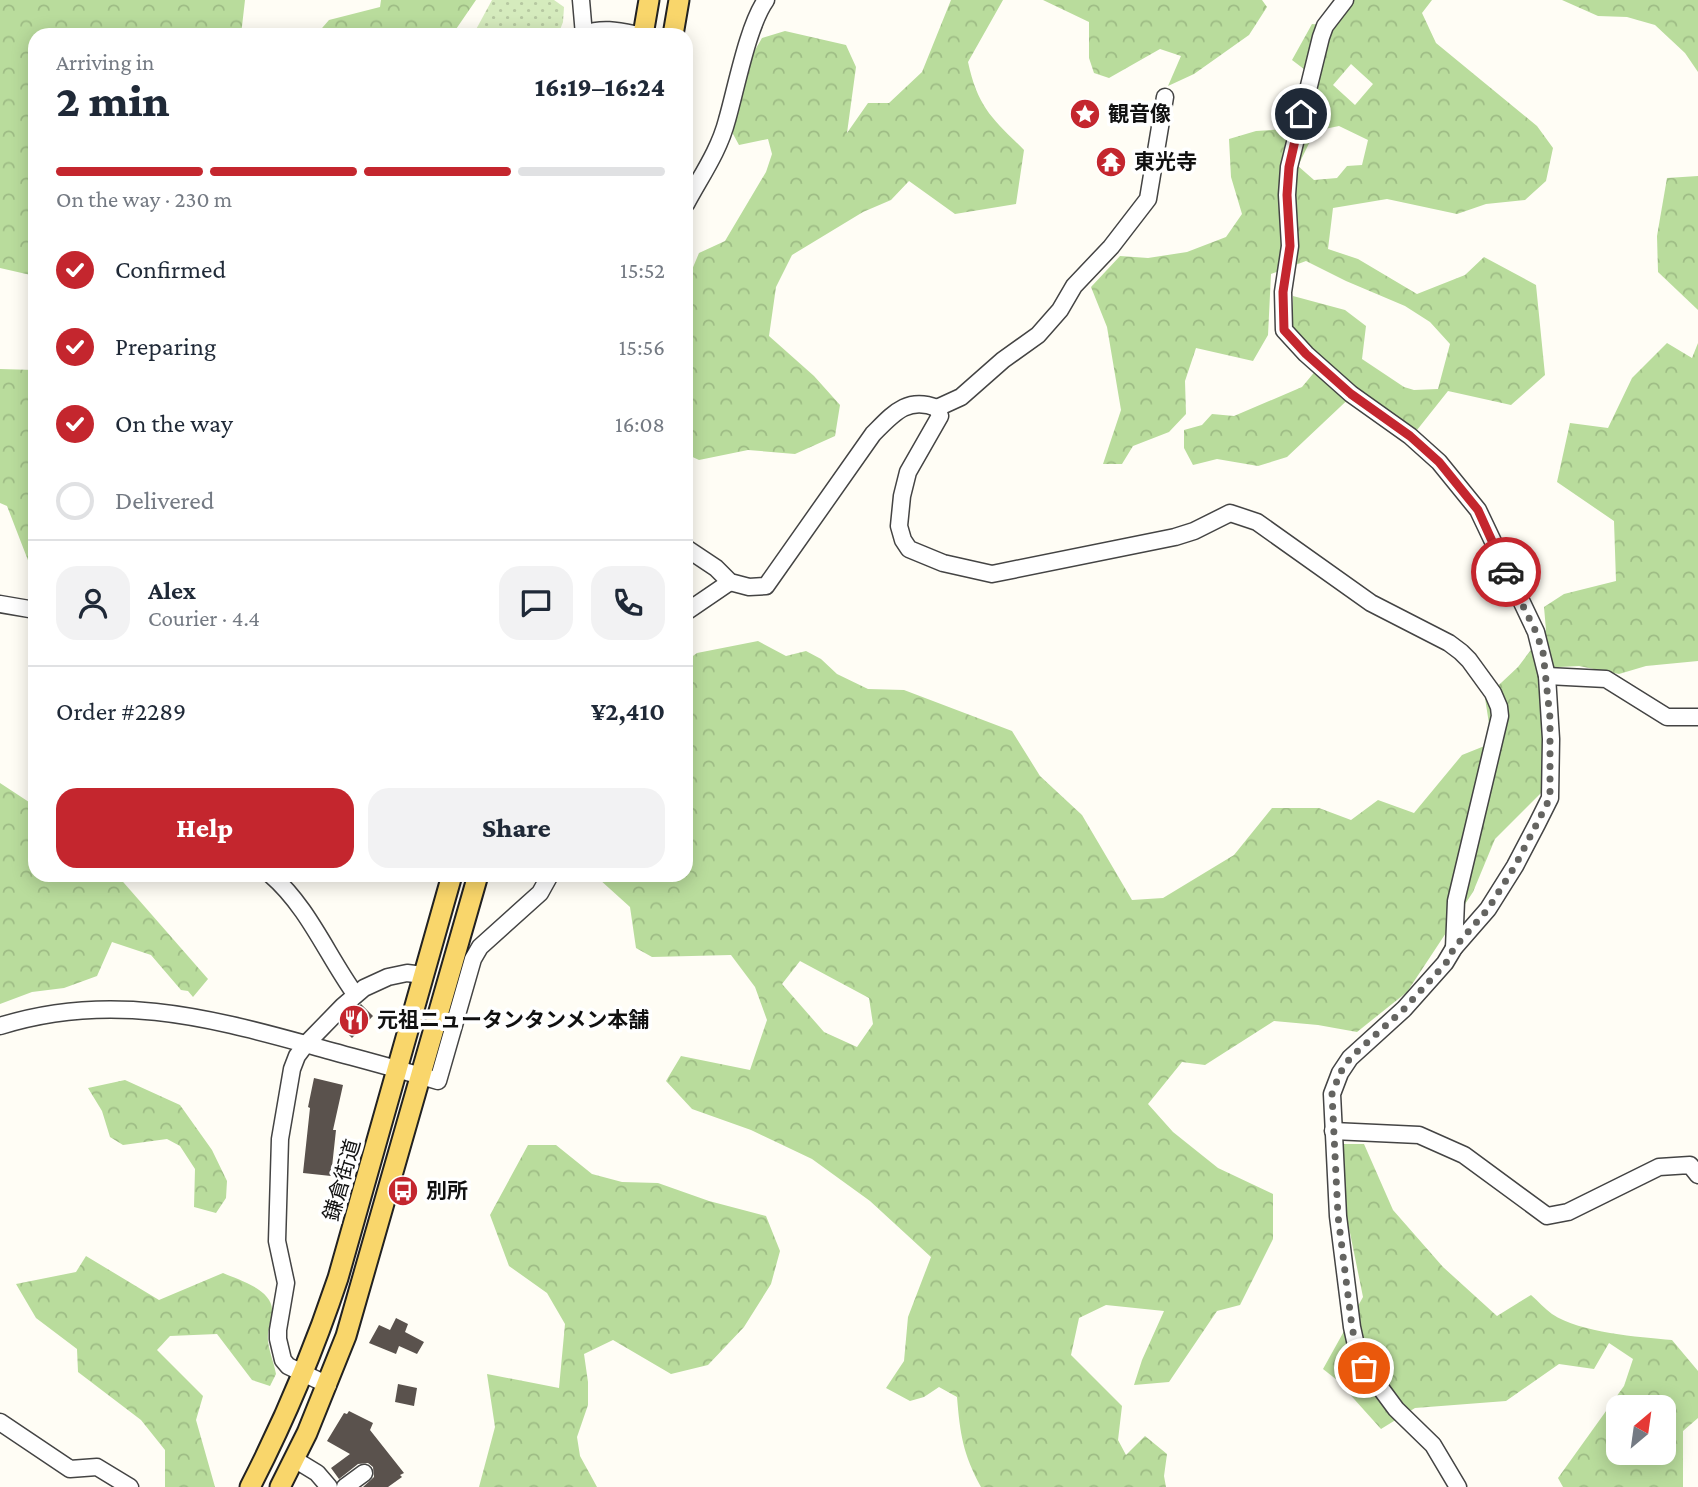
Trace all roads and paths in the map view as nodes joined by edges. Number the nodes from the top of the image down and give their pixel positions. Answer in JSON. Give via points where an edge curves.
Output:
{"nodes":[{"id":1,"x":582,"y":0,"type":"edge"},
{"id":2,"x":649,"y":0,"type":"edge"},
{"id":3,"x":679,"y":0,"type":"edge"},
{"id":4,"x":766,"y":0,"type":"edge"},
{"id":5,"x":1345,"y":0,"type":"edge"},
{"id":6,"x":584,"y":28,"type":"edge"},
{"id":7,"x":643,"y":28,"type":"edge"},
{"id":8,"x":674,"y":28,"type":"edge"},
{"id":9,"x":1165,"y":97,"type":"dead end"},
{"id":10,"x":693,"y":192,"type":"edge"},
{"id":11,"x":937,"y":408,"type":"junction"},
{"id":12,"x":693,"y":553,"type":"edge"},
{"id":13,"x":730,"y":582,"type":"junction"},
{"id":14,"x":0,"y":604,"type":"edge"},
{"id":15,"x":693,"y":607,"type":"edge"},
{"id":16,"x":28,"y":609,"type":"edge"},
{"id":17,"x":1547,"y":676,"type":"junction"},
{"id":18,"x":1698,"y":717,"type":"edge"},
{"id":19,"x":278,"y":882,"type":"edge"},
{"id":20,"x":450,"y":882,"type":"edge"},
{"id":21,"x":476,"y":882,"type":"edge"},
{"id":22,"x":546,"y":882,"type":"edge"},
{"id":23,"x":459,"y":941,"type":"junction"},
{"id":24,"x":480,"y":947,"type":"junction"},
{"id":25,"x":1454,"y":948,"type":"junction"},
{"id":26,"x":423,"y":975,"type":"junction"},
{"id":27,"x":355,"y":994,"type":"junction"},
{"id":28,"x":0,"y":1026,"type":"edge"},
{"id":29,"x":306,"y":1044,"type":"junction"},
{"id":30,"x":397,"y":1070,"type":"junction"},
{"id":31,"x":429,"y":1079,"type":"junction"},
{"id":32,"x":1333,"y":1131,"type":"junction"},
{"id":33,"x":1698,"y":1175,"type":"edge"},
{"id":34,"x":303,"y":1374,"type":"junction"},
{"id":35,"x":328,"y":1385,"type":"junction"},
{"id":36,"x":0,"y":1422,"type":"edge"},
{"id":37,"x":294,"y":1459,"type":"junction"},
{"id":38,"x":364,"y":1473,"type":"dead end"},
{"id":39,"x":130,"y":1487,"type":"edge"},
{"id":40,"x":250,"y":1487,"type":"edge"},
{"id":41,"x":280,"y":1487,"type":"edge"},
{"id":42,"x":329,"y":1487,"type":"edge"},
{"id":43,"x":345,"y":1487,"type":"edge"},
{"id":44,"x":1458,"y":1487,"type":"edge"}],
"edges":[{"from":1,"to":6,"type":"street"},
{"from":2,"to":7,"type":"main road"},
{"from":3,"to":8,"type":"main road"},
{"from":4,"to":10,"type":"street","via":[[754,26],[727,122]]},
{"from":5,"to":17,"type":"street","via":[[1321,37],[1289,167],[1284,330],[1351,394],[1439,462],[1478,510],[1536,632]]},
{"from":9,"to":11,"type":"street","via":[[1148,199],[1038,335],[961,397]]},
{"from":11,"to":13,"type":"street","via":[[923,402],[909,405],[873,435],[765,586]]},
{"from":11,"to":25,"type":"street","via":[[940,416],[908,472],[899,511],[899,526],[909,550],[992,574],[1175,537],[1230,513],[1239,514],[1371,603],[1449,643],[1469,660],[1493,693],[1500,716],[1457,901]]},
{"from":12,"to":13,"type":"street"},
{"from":13,"to":15,"type":"street"},
{"from":14,"to":16,"type":"street"},
{"from":17,"to":18,"type":"street","via":[[1606,680],[1667,717]]},
{"from":17,"to":25,"type":"street","via":[[1550,798],[1488,909]]},
{"from":19,"to":27,"type":"street","via":[[294,898]]},
{"from":20,"to":26,"type":"main road","name":"鎌倉街道"},
{"from":21,"to":23,"type":"main road"},
{"from":22,"to":24,"type":"street","via":[[540,893]]},
{"from":23,"to":24,"type":"street"},
{"from":23,"to":31,"type":"main road"},
{"from":24,"to":31,"type":"street"},
{"from":25,"to":32,"type":"street","via":[[1404,1009],[1345,1065],[1332,1094]]},
{"from":26,"to":27,"type":"street","via":[[388,977]]},
{"from":26,"to":30,"type":"main road","name":"鎌倉街道"},
{"from":27,"to":29,"type":"street"},
{"from":28,"to":29,"type":"street","via":[[84,1010],[143,1010],[202,1017]]},
{"from":29,"to":30,"type":"street"},
{"from":29,"to":34,"type":"street","via":[[292,1069],[280,1139],[277,1241],[286,1283],[278,1330],[280,1349],[288,1366]]},
{"from":30,"to":31,"type":"street"},
{"from":30,"to":34,"type":"main road","name":"鎌倉街道","via":[[338,1278]]},
{"from":31,"to":35,"type":"main road"},
{"from":32,"to":33,"type":"street","via":[[1419,1135],[1464,1155],[1547,1216],[1568,1212],[1659,1167],[1690,1165]]},
{"from":32,"to":44,"type":"street","via":[[1338,1216],[1359,1359],[1396,1409],[1433,1445]]},
{"from":34,"to":35,"type":"street"},
{"from":34,"to":40,"type":"main road","name":"鎌倉街道"},
{"from":35,"to":37,"type":"main road"},
{"from":36,"to":39,"type":"street","via":[[70,1469],[97,1467]]},
{"from":37,"to":41,"type":"main road"},
{"from":37,"to":42,"type":"street"},
{"from":38,"to":43,"type":"street"}]}
